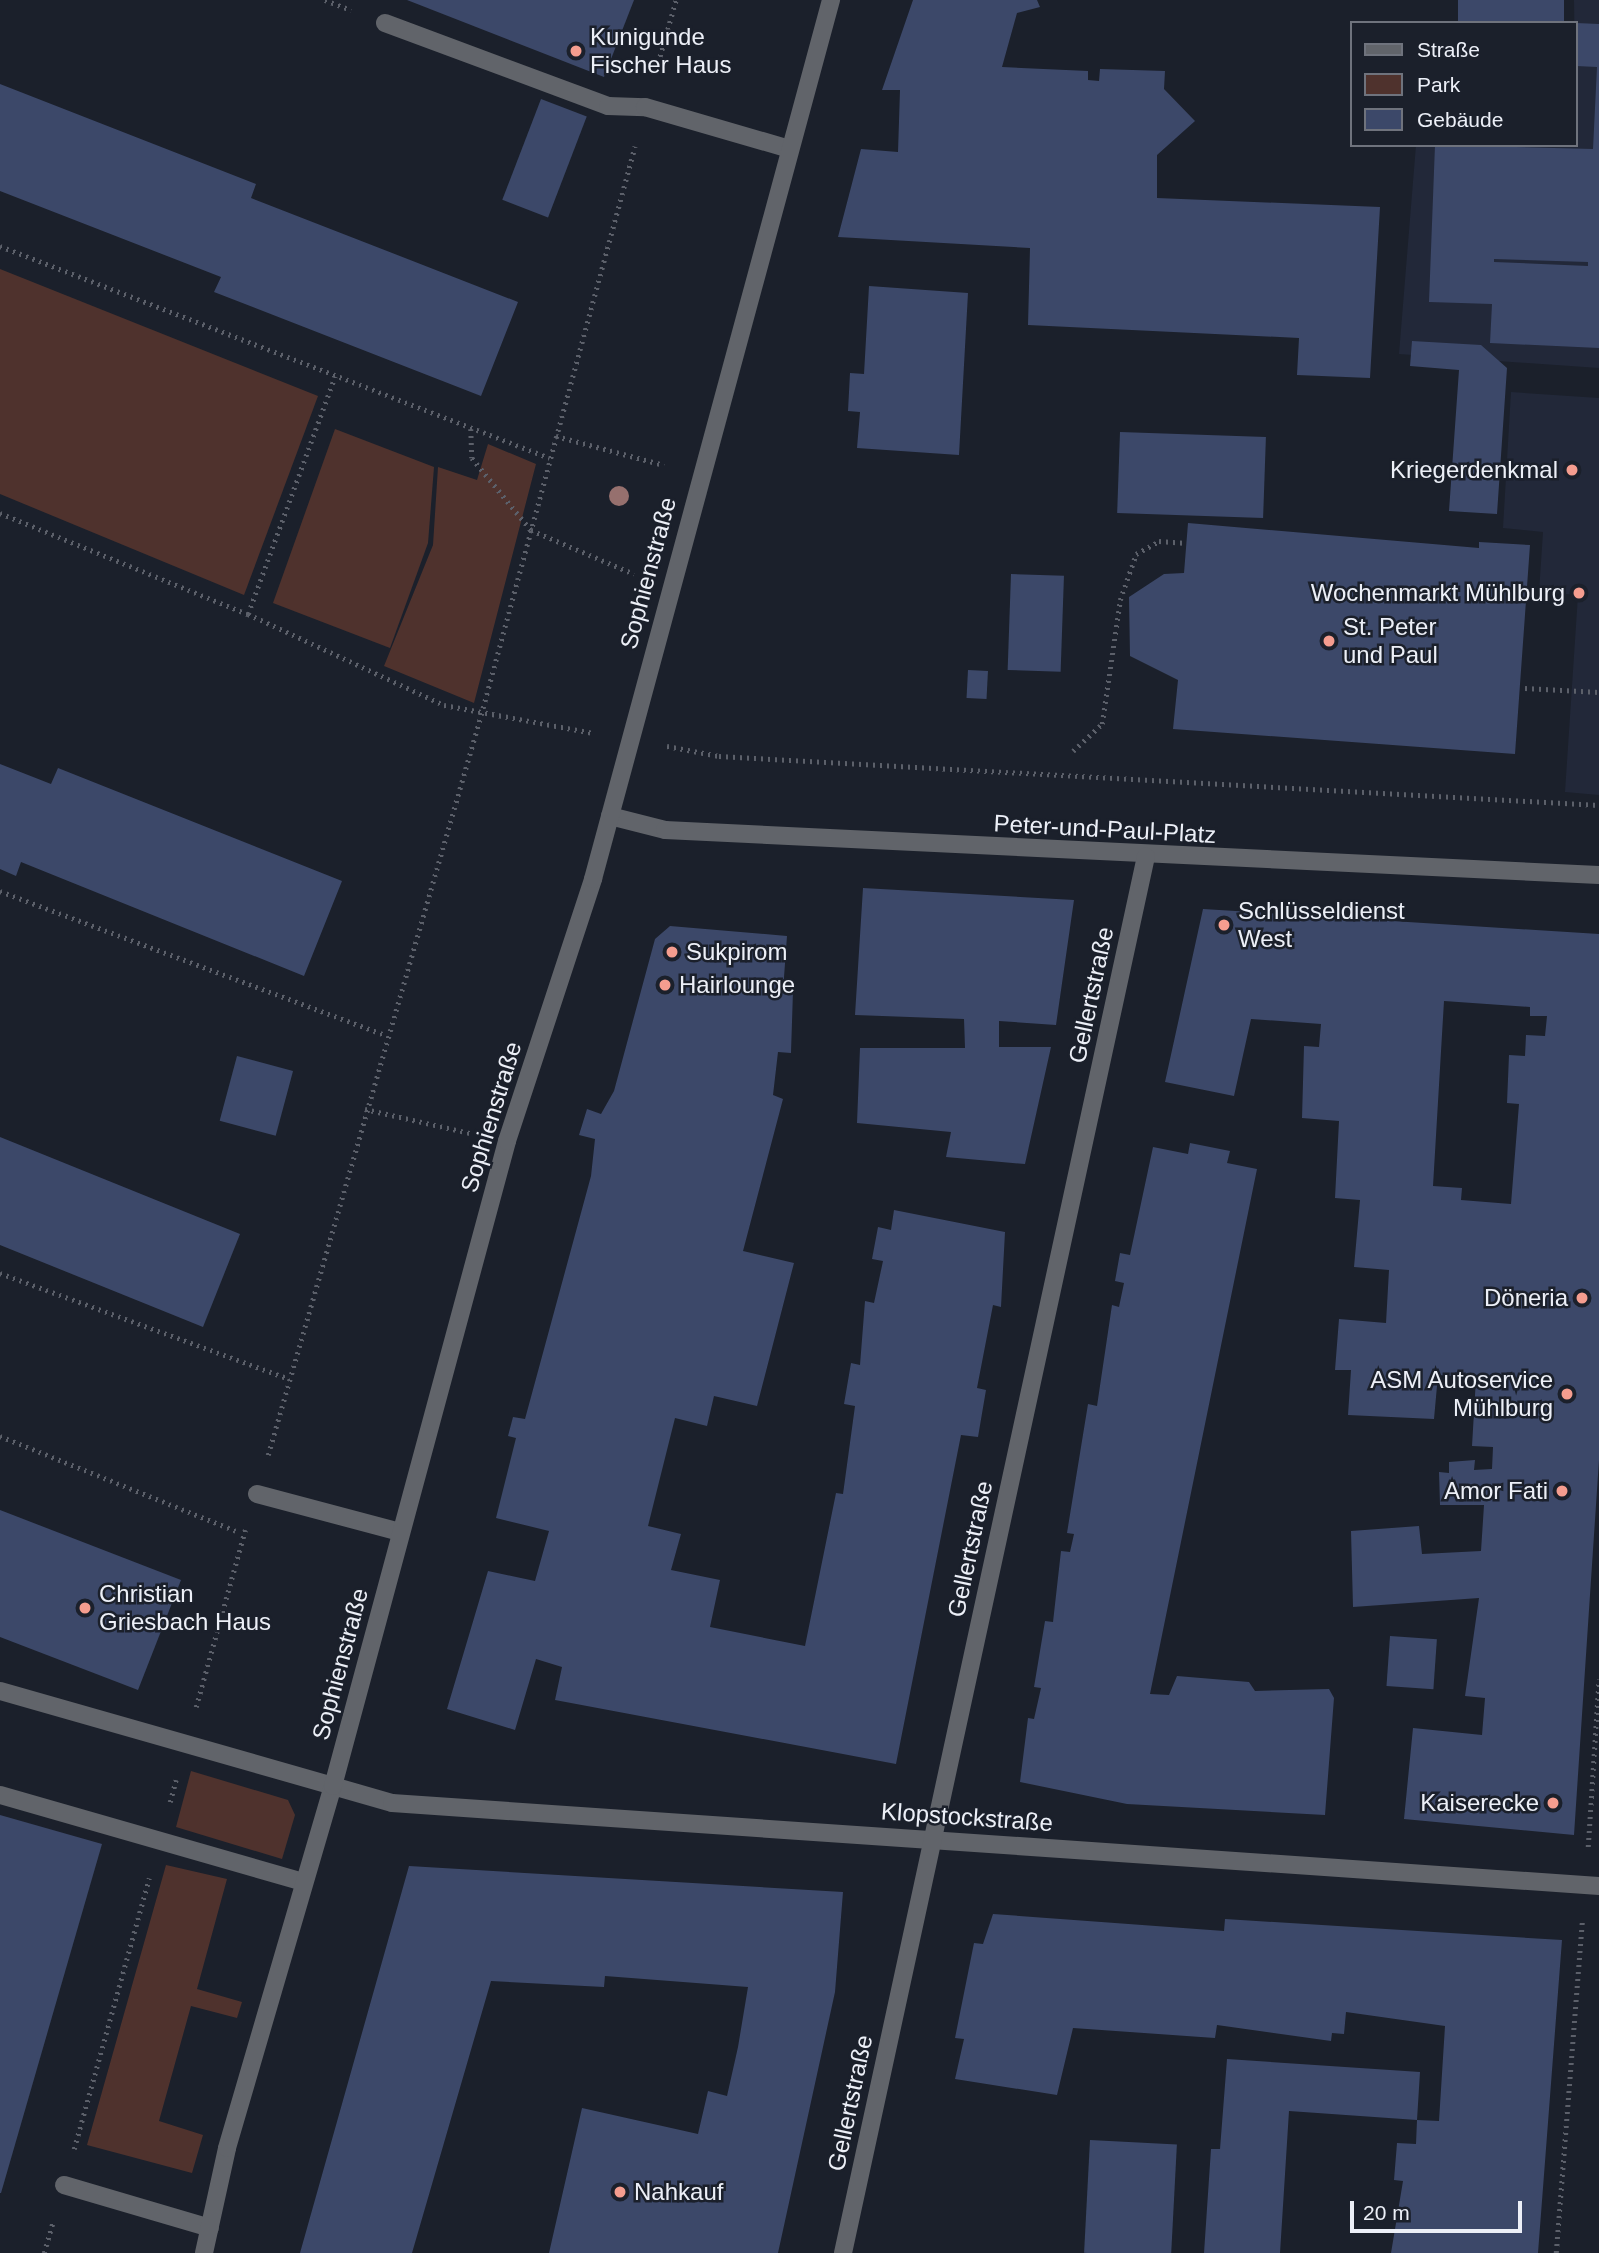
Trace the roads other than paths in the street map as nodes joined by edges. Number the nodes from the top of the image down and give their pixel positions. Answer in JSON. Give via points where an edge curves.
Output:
{"nodes":[{"id":1,"x":831,"y":0,"type":"edge"},
{"id":2,"x":385,"y":23,"type":"dead end"},
{"id":3,"x":790,"y":149,"type":"junction"},
{"id":4,"x":610,"y":816,"type":"junction"},
{"id":5,"x":1146,"y":856,"type":"junction"},
{"id":6,"x":1599,"y":875,"type":"edge"},
{"id":7,"x":257,"y":1494,"type":"road end"},
{"id":8,"x":400,"y":1532,"type":"junction"},
{"id":9,"x":0,"y":1691,"type":"edge"},
{"id":10,"x":333,"y":1786,"type":"junction"},
{"id":11,"x":0,"y":1795,"type":"edge"},
{"id":12,"x":932,"y":1839,"type":"junction"},
{"id":13,"x":304,"y":1882,"type":"junction"},
{"id":14,"x":1592,"y":1886,"type":"edge"},
{"id":15,"x":64,"y":2185,"type":"road end"},
{"id":16,"x":210,"y":2228,"type":"junction"},
{"id":17,"x":203,"y":2252,"type":"edge"},
{"id":18,"x":843,"y":2253,"type":"edge"}],
"edges":[{"from":1,"to":3,"type":"street","name":"Sophienstraße"},
{"from":2,"to":3,"type":"street","via":[[608,106],[645,107]]},
{"from":3,"to":4,"type":"street","name":"Sophienstraße","via":[[667,588]]},
{"from":4,"to":5,"type":"street","name":"Peter-und-Paul-Platz","via":[[665,830]]},
{"from":4,"to":8,"type":"street","name":"Sophienstraße","via":[[507,1141]]},
{"from":5,"to":6,"type":"street","name":"Peter-und-Paul-Platz"},
{"from":5,"to":12,"type":"street","name":"Gellertstraße"},
{"from":7,"to":8,"type":"street"},
{"from":8,"to":10,"type":"street","name":"Sophienstraße"},
{"from":9,"to":10,"type":"street","name":"Klopstockstraße"},
{"from":10,"to":12,"type":"street","name":"Klopstockstraße","via":[[392,1803]]},
{"from":10,"to":13,"type":"street","name":"Sophienstraße"},
{"from":11,"to":13,"type":"street"},
{"from":12,"to":14,"type":"street","name":"Klopstockstraße"},
{"from":12,"to":18,"type":"street","name":"Gellertstraße"},
{"from":13,"to":16,"type":"street","name":"Sophienstraße","via":[[227,2148]]},
{"from":15,"to":16,"type":"street"},
{"from":16,"to":17,"type":"street","name":"Sophienstraße"}]}
